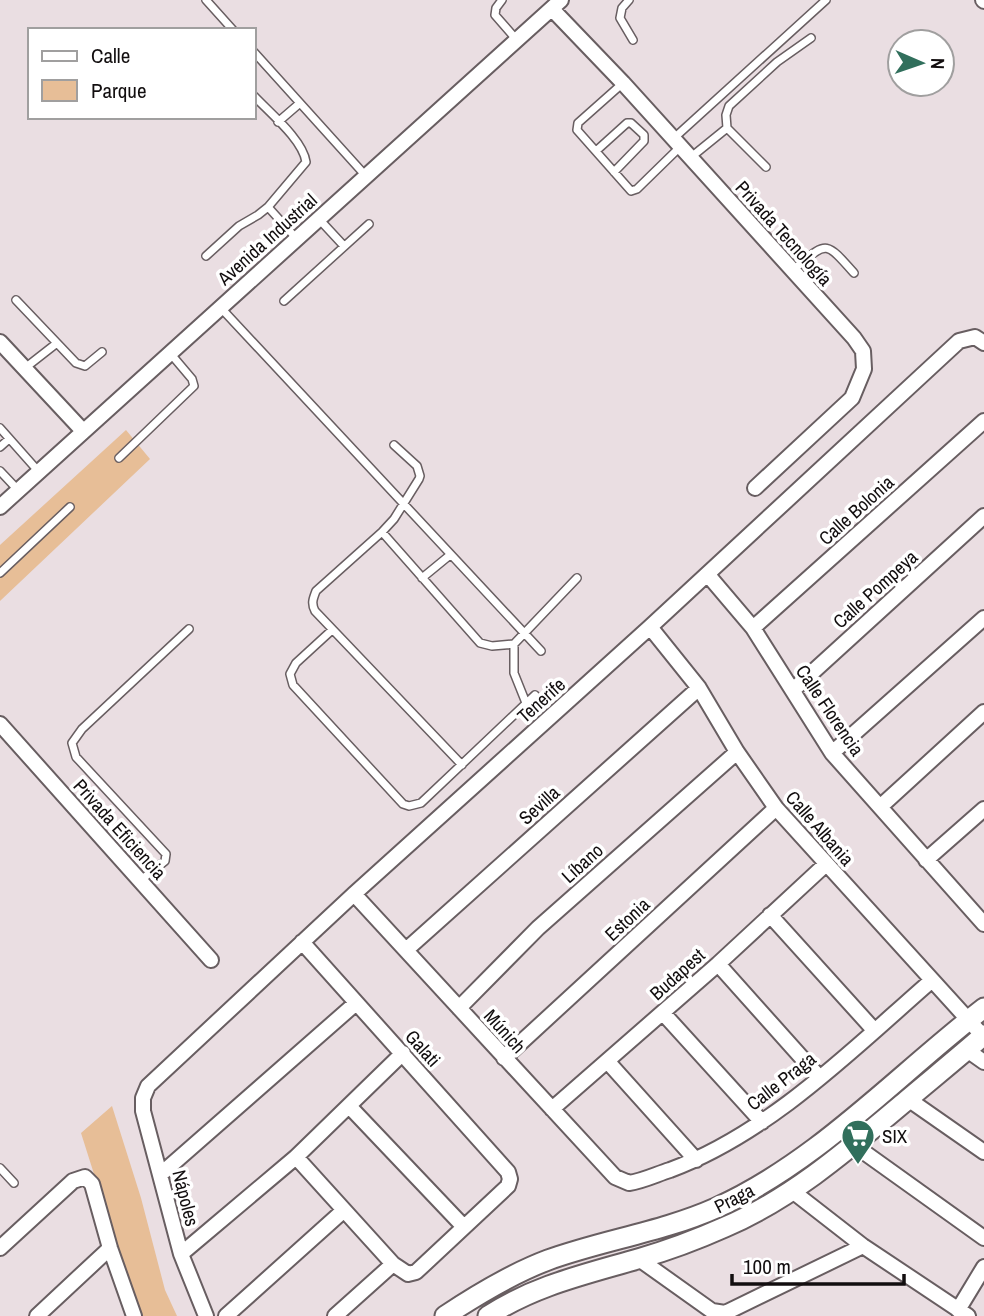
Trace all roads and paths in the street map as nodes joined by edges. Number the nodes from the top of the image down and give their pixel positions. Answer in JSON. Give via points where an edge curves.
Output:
{"nodes":[{"id":1,"x":206,"y":0,"type":"edge"},
{"id":2,"x":502,"y":0,"type":"edge"},
{"id":3,"x":629,"y":0,"type":"edge"},
{"id":4,"x":826,"y":0,"type":"edge"},
{"id":5,"x":556,"y":4,"type":"edge"},
{"id":6,"x":231,"y":28,"type":"edge"},
{"id":7,"x":811,"y":38,"type":"dead end"},
{"id":8,"x":516,"y":39,"type":"junction"},
{"id":9,"x":633,"y":40,"type":"dead end"},
{"id":10,"x":256,"y":54,"type":"edge"},
{"id":11,"x":623,"y":83,"type":"junction"},
{"id":12,"x":256,"y":98,"type":"edge"},
{"id":13,"x":300,"y":103,"type":"junction"},
{"id":14,"x":278,"y":122,"type":"junction"},
{"id":15,"x":727,"y":128,"type":"junction"},
{"id":16,"x":681,"y":148,"type":"junction"},
{"id":17,"x":596,"y":151,"type":"junction"},
{"id":18,"x":766,"y":167,"type":"dead end"},
{"id":19,"x":614,"y":172,"type":"junction"},
{"id":20,"x":365,"y":175,"type":"junction"},
{"id":21,"x":268,"y":207,"type":"junction"},
{"id":22,"x":318,"y":218,"type":"junction"},
{"id":23,"x":369,"y":223,"type":"dead end"},
{"id":24,"x":296,"y":238,"type":"junction"},
{"id":25,"x":344,"y":246,"type":"junction"},
{"id":26,"x":206,"y":256,"type":"dead end"},
{"id":27,"x":792,"y":270,"type":"junction"},
{"id":28,"x":854,"y":273,"type":"dead end"},
{"id":29,"x":16,"y":300,"type":"dead end"},
{"id":30,"x":284,"y":301,"type":"dead end"},
{"id":31,"x":220,"y":307,"type":"junction"},
{"id":32,"x":0,"y":342,"type":"edge"},
{"id":33,"x":57,"y":343,"type":"junction"},
{"id":34,"x":984,"y":343,"type":"edge"},
{"id":35,"x":102,"y":352,"type":"dead end"},
{"id":36,"x":169,"y":353,"type":"junction"},
{"id":37,"x":24,"y":368,"type":"junction"},
{"id":38,"x":984,"y":421,"type":"edge"},
{"id":39,"x":0,"y":428,"type":"edge"},
{"id":40,"x":83,"y":431,"type":"junction"},
{"id":41,"x":9,"y":439,"type":"junction"},
{"id":42,"x":394,"y":444,"type":"dead end"},
{"id":43,"x":0,"y":447,"type":"edge"},
{"id":44,"x":119,"y":458,"type":"dead end"},
{"id":45,"x":0,"y":471,"type":"edge"},
{"id":46,"x":38,"y":472,"type":"junction"},
{"id":47,"x":755,"y":488,"type":"dead end"},
{"id":48,"x":18,"y":491,"type":"junction"},
{"id":49,"x":403,"y":504,"type":"junction"},
{"id":50,"x":71,"y":506,"type":"dead end"},
{"id":51,"x":0,"y":508,"type":"edge"},
{"id":52,"x":984,"y":516,"type":"edge"},
{"id":53,"x":382,"y":532,"type":"junction"},
{"id":54,"x":450,"y":555,"type":"junction"},
{"id":55,"x":0,"y":573,"type":"edge"},
{"id":56,"x":708,"y":575,"type":"junction"},
{"id":57,"x":577,"y":578,"type":"dead end"},
{"id":58,"x":422,"y":579,"type":"junction"},
{"id":59,"x":984,"y":618,"type":"edge"},
{"id":60,"x":650,"y":627,"type":"junction"},
{"id":61,"x":753,"y":628,"type":"junction"},
{"id":62,"x":189,"y":629,"type":"dead end"},
{"id":63,"x":332,"y":629,"type":"junction"},
{"id":64,"x":525,"y":634,"type":"junction"},
{"id":65,"x":514,"y":644,"type":"junction"},
{"id":66,"x":541,"y":651,"type":"dead end"},
{"id":67,"x":699,"y":688,"type":"junction"},
{"id":68,"x":793,"y":690,"type":"junction"},
{"id":69,"x":535,"y":695,"type":"dead end"},
{"id":70,"x":527,"y":703,"type":"junction"},
{"id":71,"x":984,"y":712,"type":"edge"},
{"id":72,"x":0,"y":724,"type":"edge"},
{"id":73,"x":737,"y":752,"type":"junction"},
{"id":74,"x":831,"y":753,"type":"junction"},
{"id":75,"x":462,"y":765,"type":"junction"},
{"id":76,"x":880,"y":807,"type":"junction"},
{"id":77,"x":776,"y":808,"type":"junction"},
{"id":78,"x":983,"y":811,"type":"edge"},
{"id":79,"x":926,"y":860,"type":"junction"},
{"id":80,"x":826,"y":864,"type":"junction"},
{"id":81,"x":140,"y":881,"type":"junction"},
{"id":82,"x":354,"y":894,"type":"junction"},
{"id":83,"x":770,"y":915,"type":"junction"},
{"id":84,"x":984,"y":924,"type":"edge"},
{"id":85,"x":302,"y":942,"type":"junction"},
{"id":86,"x":405,"y":950,"type":"junction"},
{"id":87,"x":211,"y":960,"type":"dead end"},
{"id":88,"x":718,"y":964,"type":"junction"},
{"id":89,"x":931,"y":981,"type":"junction"},
{"id":90,"x":356,"y":1003,"type":"junction"},
{"id":91,"x":459,"y":1008,"type":"junction"},
{"id":92,"x":663,"y":1013,"type":"junction"},
{"id":93,"x":976,"y":1014,"type":"edge"},
{"id":94,"x":874,"y":1030,"type":"junction"},
{"id":95,"x":984,"y":1035,"type":"edge"},
{"id":96,"x":967,"y":1050,"type":"junction"},
{"id":97,"x":403,"y":1053,"type":"junction"},
{"id":98,"x":504,"y":1058,"type":"junction"},
{"id":99,"x":608,"y":1062,"type":"junction"},
{"id":100,"x":984,"y":1062,"type":"edge"},
{"id":101,"x":819,"y":1077,"type":"junction"},
{"id":102,"x":148,"y":1086,"type":"joint"},
{"id":103,"x":908,"y":1099,"type":"junction"},
{"id":104,"x":349,"y":1106,"type":"junction"},
{"id":105,"x":552,"y":1109,"type":"junction"},
{"id":106,"x":762,"y":1122,"type":"junction"},
{"id":107,"x":854,"y":1145,"type":"junction"},
{"id":108,"x":984,"y":1152,"type":"edge"},
{"id":109,"x":296,"y":1157,"type":"junction"},
{"id":110,"x":696,"y":1160,"type":"junction"},
{"id":111,"x":0,"y":1168,"type":"edge"},
{"id":112,"x":161,"y":1174,"type":"junction"},
{"id":113,"x":636,"y":1182,"type":"joint"},
{"id":114,"x":13,"y":1183,"type":"dead end"},
{"id":115,"x":791,"y":1190,"type":"junction"},
{"id":116,"x":343,"y":1211,"type":"junction"},
{"id":117,"x":464,"y":1227,"type":"junction"},
{"id":118,"x":984,"y":1238,"type":"edge"},
{"id":119,"x":863,"y":1245,"type":"junction"},
{"id":120,"x":0,"y":1248,"type":"edge"},
{"id":121,"x":110,"y":1248,"type":"junction"},
{"id":122,"x":181,"y":1254,"type":"junction"},
{"id":123,"x":639,"y":1259,"type":"junction"},
{"id":124,"x":393,"y":1264,"type":"junction"},
{"id":125,"x":984,"y":1267,"type":"edge"},
{"id":126,"x":515,"y":1274,"type":"junction"},
{"id":127,"x":526,"y":1295,"type":"junction"},
{"id":128,"x":963,"y":1313,"type":"edge"},
{"id":129,"x":37,"y":1316,"type":"edge"},
{"id":130,"x":134,"y":1316,"type":"edge"},
{"id":131,"x":206,"y":1316,"type":"edge"},
{"id":132,"x":226,"y":1316,"type":"edge"},
{"id":133,"x":335,"y":1316,"type":"edge"},
{"id":134,"x":445,"y":1316,"type":"edge"},
{"id":135,"x":488,"y":1316,"type":"edge"}],
"edges":[{"from":1,"to":6,"type":"lane"},
{"from":2,"to":8,"type":"lane","via":[[495,15]]},
{"from":3,"to":9,"type":"lane","via":[[620,18]]},
{"from":4,"to":16,"type":"lane"},
{"from":5,"to":8,"type":"street","name":"Avenida Industrial"},
{"from":5,"to":11,"type":"street","name":"Privada Tecnología"},
{"from":7,"to":15,"type":"lane","via":[[729,106]]},
{"from":8,"to":20,"type":"street","name":"Avenida Industrial"},
{"from":10,"to":13,"type":"lane"},
{"from":11,"to":16,"type":"street","name":"Privada Tecnología"},
{"from":11,"to":17,"type":"lane","via":[[578,123],[577,130]]},
{"from":12,"to":14,"type":"lane"},
{"from":13,"to":14,"type":"lane"},
{"from":13,"to":20,"type":"lane"},
{"from":14,"to":21,"type":"lane","via":[[303,150],[306,162]]},
{"from":15,"to":16,"type":"lane"},
{"from":15,"to":18,"type":"lane"},
{"from":16,"to":19,"type":"lane","via":[[637,189],[631,191]]},
{"from":16,"to":27,"type":"street","name":"Privada Tecnología"},
{"from":17,"to":19,"type":"lane"},
{"from":17,"to":19,"type":"lane","via":[[627,123],[643,135],[644,141]]},
{"from":20,"to":22,"type":"street","name":"Avenida Industrial"},
{"from":21,"to":24,"type":"lane"},
{"from":21,"to":26,"type":"lane"},
{"from":22,"to":24,"type":"street","name":"Avenida Industrial"},
{"from":22,"to":25,"type":"lane"},
{"from":23,"to":25,"type":"lane"},
{"from":24,"to":31,"type":"street","name":"Avenida Industrial"},
{"from":25,"to":30,"type":"lane"},
{"from":27,"to":28,"type":"lane","via":[[826,247]]},
{"from":27,"to":47,"type":"street","name":"Privada Tecnología","via":[[854,338],[863,351],[864,369],[852,398]]},
{"from":29,"to":33,"type":"lane"},
{"from":31,"to":36,"type":"street","name":"Avenida Industrial"},
{"from":31,"to":49,"type":"lane"},
{"from":32,"to":37,"type":"street"},
{"from":33,"to":35,"type":"lane","via":[[82,366]]},
{"from":33,"to":37,"type":"lane"},
{"from":34,"to":56,"type":"street","name":"Tenerife","via":[[975,337],[959,341]]},
{"from":36,"to":40,"type":"street","name":"Avenida Industrial"},
{"from":36,"to":44,"type":"lane","via":[[194,386]]},
{"from":37,"to":40,"type":"street"},
{"from":38,"to":61,"type":"street","name":"Calle Bolonia"},
{"from":39,"to":41,"type":"lane"},
{"from":40,"to":46,"type":"street","name":"Avenida Industrial"},
{"from":41,"to":43,"type":"lane"},
{"from":41,"to":46,"type":"lane"},
{"from":42,"to":49,"type":"lane","via":[[417,466],[420,476]]},
{"from":45,"to":48,"type":"lane"},
{"from":46,"to":48,"type":"street","name":"Avenida Industrial"},
{"from":48,"to":51,"type":"street","name":"Avenida Industrial"},
{"from":49,"to":53,"type":"lane"},
{"from":49,"to":54,"type":"lane"},
{"from":50,"to":55,"type":"lane"},
{"from":52,"to":68,"type":"street","name":"Calle Pompeya"},
{"from":53,"to":58,"type":"lane"},
{"from":53,"to":63,"type":"lane","via":[[316,591],[312,606]]},
{"from":54,"to":58,"type":"lane"},
{"from":54,"to":64,"type":"lane"},
{"from":56,"to":60,"type":"street","name":"Tenerife"},
{"from":56,"to":61,"type":"street","name":"Calle Florencia"},
{"from":57,"to":64,"type":"lane"},
{"from":58,"to":65,"type":"lane","via":[[480,643]]},
{"from":59,"to":74,"type":"street"},
{"from":60,"to":67,"type":"street","name":"Calle Albania"},
{"from":60,"to":82,"type":"street","name":"Tenerife"},
{"from":61,"to":68,"type":"street","name":"Calle Florencia"},
{"from":62,"to":81,"type":"lane","via":[[72,743],[76,757],[166,854],[165,861]]},
{"from":63,"to":75,"type":"lane"},
{"from":63,"to":75,"type":"lane","via":[[296,663],[290,674],[293,685],[403,804],[421,803]]},
{"from":64,"to":65,"type":"lane"},
{"from":64,"to":66,"type":"lane"},
{"from":65,"to":70,"type":"lane","via":[[514,673]]},
{"from":67,"to":73,"type":"street","name":"Calle Albania"},
{"from":67,"to":86,"type":"street","name":"Sevilla"},
{"from":68,"to":74,"type":"street","name":"Calle Florencia"},
{"from":69,"to":70,"type":"lane"},
{"from":70,"to":75,"type":"lane"},
{"from":71,"to":76,"type":"street"},
{"from":72,"to":81,"type":"street","name":"Privada Eficiencia"},
{"from":73,"to":77,"type":"street","name":"Calle Albania"},
{"from":73,"to":91,"type":"street","name":"Líbano","via":[[538,928]]},
{"from":74,"to":76,"type":"street","name":"Calle Florencia"},
{"from":76,"to":79,"type":"street","name":"Calle Florencia"},
{"from":77,"to":80,"type":"street","name":"Calle Albania"},
{"from":77,"to":98,"type":"street","name":"Estonia"},
{"from":78,"to":79,"type":"street"},
{"from":79,"to":84,"type":"street","name":"Calle Florencia"},
{"from":80,"to":83,"type":"street","name":"Budapest"},
{"from":80,"to":89,"type":"street","name":"Calle Albania"},
{"from":81,"to":87,"type":"street","name":"Privada Eficiencia"},
{"from":82,"to":85,"type":"street","name":"Tenerife"},
{"from":82,"to":86,"type":"street","name":"Múnich"},
{"from":83,"to":88,"type":"street","name":"Budapest"},
{"from":83,"to":94,"type":"street"},
{"from":85,"to":90,"type":"street","name":"Galati"},
{"from":85,"to":102,"type":"street","name":"Tenerife"},
{"from":86,"to":91,"type":"street","name":"Múnich"},
{"from":88,"to":92,"type":"street","name":"Budapest"},
{"from":88,"to":101,"type":"street"},
{"from":89,"to":93,"type":"street","name":"Calle Albania"},
{"from":89,"to":94,"type":"street","name":"Calle Praga"},
{"from":90,"to":97,"type":"street","name":"Galati"},
{"from":90,"to":112,"type":"street"},
{"from":91,"to":98,"type":"street","name":"Múnich"},
{"from":92,"to":99,"type":"street","name":"Budapest"},
{"from":92,"to":106,"type":"street"},
{"from":93,"to":95,"type":"street","name":"Calle Albania"},
{"from":93,"to":126,"type":"street","name":"Praga","via":[[827,1139],[751,1190],[681,1222],[579,1250]]},
{"from":94,"to":101,"type":"street","name":"Calle Praga"},
{"from":95,"to":96,"type":"street","name":"Praga"},
{"from":96,"to":100,"type":"street"},
{"from":96,"to":103,"type":"street","name":"Praga"},
{"from":97,"to":104,"type":"street"},
{"from":97,"to":117,"type":"street","name":"Galati","via":[[508,1171],[510,1183]]},
{"from":98,"to":105,"type":"street","name":"Múnich"},
{"from":99,"to":105,"type":"street","name":"Budapest"},
{"from":99,"to":110,"type":"street"},
{"from":101,"to":106,"type":"street","name":"Calle Praga"},
{"from":102,"to":112,"type":"street","name":"Nápoles","via":[[143,1111]]},
{"from":103,"to":107,"type":"street","name":"Praga"},
{"from":103,"to":108,"type":"street"},
{"from":104,"to":109,"type":"street"},
{"from":104,"to":117,"type":"street"},
{"from":105,"to":113,"type":"street","name":"Múnich","via":[[615,1177]]},
{"from":106,"to":110,"type":"street","name":"Calle Praga"},
{"from":107,"to":115,"type":"street","name":"Praga"},
{"from":107,"to":118,"type":"street"},
{"from":109,"to":116,"type":"street"},
{"from":109,"to":122,"type":"street"},
{"from":110,"to":113,"type":"street","name":"Calle Praga"},
{"from":111,"to":114,"type":"lane"},
{"from":112,"to":122,"type":"street","name":"Nápoles"},
{"from":115,"to":119,"type":"street"},
{"from":115,"to":123,"type":"street","name":"Praga","via":[[728,1226]]},
{"from":116,"to":124,"type":"street"},
{"from":116,"to":132,"type":"street"},
{"from":117,"to":124,"type":"street","via":[[416,1272],[408,1274]]},
{"from":119,"to":123,"type":"street","via":[[730,1312],[718,1313]]},
{"from":119,"to":128,"type":"street"},
{"from":120,"to":121,"type":"street","via":[[74,1181],[85,1177],[92,1184]]},
{"from":121,"to":129,"type":"street"},
{"from":121,"to":130,"type":"street"},
{"from":122,"to":131,"type":"street","name":"Nápoles"},
{"from":123,"to":127,"type":"street","name":"Praga"},
{"from":124,"to":133,"type":"street"},
{"from":125,"to":128,"type":"street"},
{"from":126,"to":127,"type":"street"},
{"from":126,"to":134,"type":"street","name":"Praga"},
{"from":127,"to":135,"type":"street","name":"Praga"}]}
